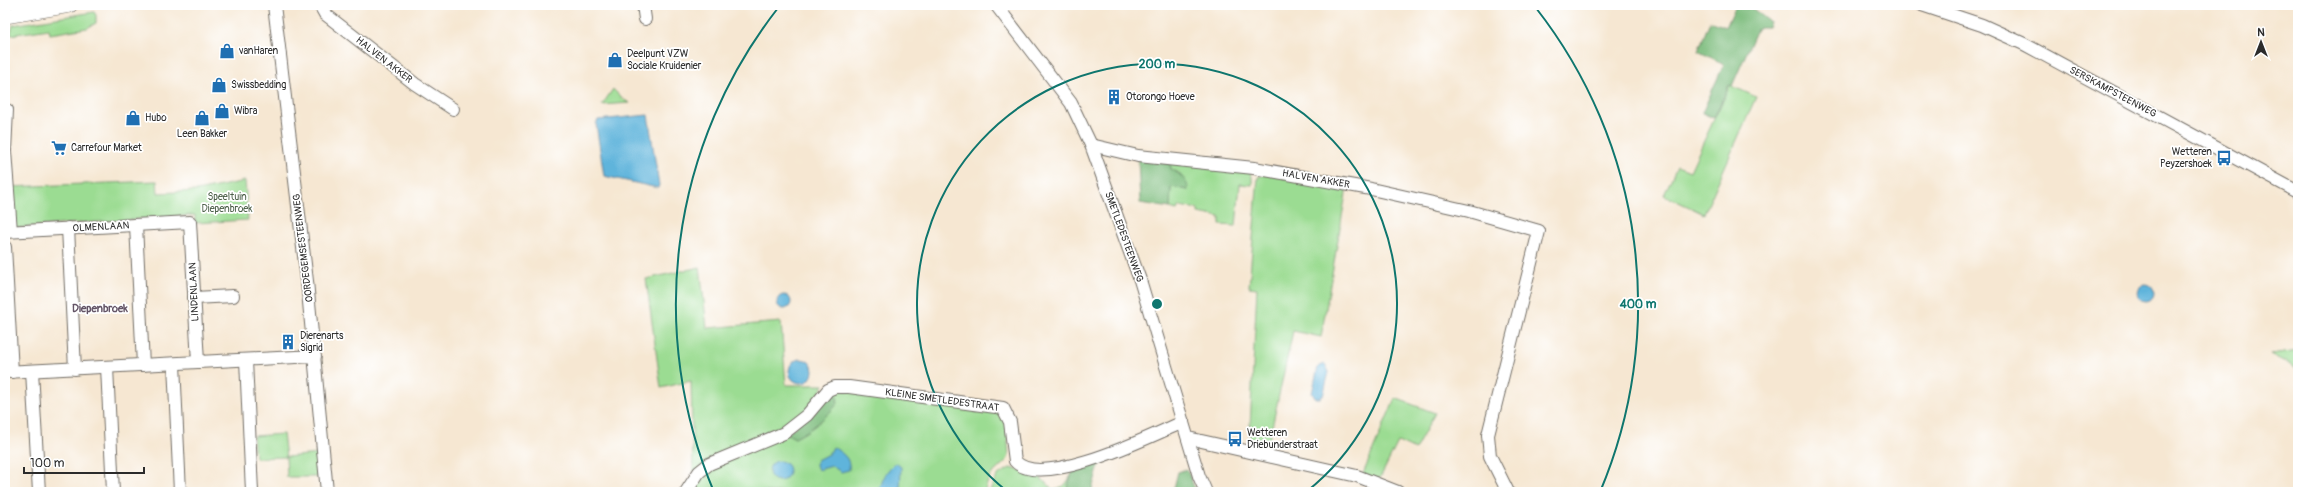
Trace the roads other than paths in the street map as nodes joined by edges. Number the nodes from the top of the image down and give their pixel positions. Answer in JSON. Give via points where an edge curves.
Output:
{"nodes":[{"id":1,"x":70,"y":5,"type":"edge"},
{"id":2,"x":274,"y":5,"type":"edge"},
{"id":3,"x":320,"y":5,"type":"edge"},
{"id":4,"x":643,"y":5,"type":"edge"},
{"id":5,"x":996,"y":5,"type":"edge"},
{"id":6,"x":1922,"y":5,"type":"edge"},
{"id":7,"x":5,"y":16,"type":"edge"},
{"id":8,"x":644,"y":20,"type":"dead end"},
{"id":9,"x":453,"y":109,"type":"dead end"},
{"id":10,"x":7,"y":110,"type":"dead end"},
{"id":11,"x":1091,"y":145,"type":"junction"},
{"id":12,"x":2298,"y":192,"type":"edge"},
{"id":13,"x":190,"y":222,"type":"joint"},
{"id":14,"x":136,"y":225,"type":"junction"},
{"id":15,"x":68,"y":228,"type":"junction"},
{"id":16,"x":8,"y":231,"type":"edge"},
{"id":17,"x":5,"y":247,"type":"edge"},
{"id":18,"x":233,"y":296,"type":"dead end"},
{"id":19,"x":194,"y":298,"type":"junction"},
{"id":20,"x":315,"y":356,"type":"junction"},
{"id":21,"x":246,"y":360,"type":"junction"},
{"id":22,"x":198,"y":362,"type":"junction"},
{"id":23,"x":174,"y":364,"type":"junction"},
{"id":24,"x":143,"y":365,"type":"junction"},
{"id":25,"x":107,"y":367,"type":"junction"},
{"id":26,"x":75,"y":368,"type":"junction"},
{"id":27,"x":32,"y":371,"type":"junction"},
{"id":28,"x":8,"y":372,"type":"edge"},
{"id":29,"x":1183,"y":422,"type":"junction"},
{"id":30,"x":1188,"y":438,"type":"junction"},
{"id":31,"x":38,"y":492,"type":"edge"},
{"id":32,"x":113,"y":492,"type":"edge"},
{"id":33,"x":180,"y":492,"type":"edge"},
{"id":34,"x":252,"y":492,"type":"edge"},
{"id":35,"x":327,"y":492,"type":"edge"},
{"id":36,"x":686,"y":492,"type":"edge"},
{"id":37,"x":1206,"y":492,"type":"edge"},
{"id":38,"x":1398,"y":492,"type":"edge"},
{"id":39,"x":1508,"y":492,"type":"edge"}],
"edges":[{"from":1,"to":7,"type":"main road"},
{"from":2,"to":20,"type":"street","name":"OORDEGEMSESTEENWEG"},
{"from":3,"to":9,"type":"street","name":"HALVEN AKKER","via":[[325,14],[415,84]]},
{"from":4,"to":8,"type":"street"},
{"from":5,"to":11,"type":"street","name":"SMETLEDESTEENWEG","via":[[1071,103]]},
{"from":6,"to":12,"type":"street","name":"SERSKAMPSTEENWEG","via":[[1982,25],[2024,44]]},
{"from":10,"to":16,"type":"street","name":"OLMENLAAN","via":[[5,151]]},
{"from":11,"to":29,"type":"street","name":"SMETLEDESTEENWEG","via":[[1140,280]]},
{"from":11,"to":39,"type":"street","name":"HALVEN AKKER","via":[[1138,156],[1254,168],[1371,189],[1539,230],[1488,435],[1490,456]]},
{"from":13,"to":14,"type":"street","name":"OLMENLAAN"},
{"from":13,"to":19,"type":"street","name":"LINDENLAAN"},
{"from":14,"to":15,"type":"street","name":"OLMENLAAN"},
{"from":14,"to":24,"type":"street"},
{"from":15,"to":16,"type":"street","name":"OLMENLAAN"},
{"from":15,"to":26,"type":"street"},
{"from":17,"to":28,"type":"street"},
{"from":18,"to":19,"type":"street"},
{"from":19,"to":22,"type":"street","name":"LINDENLAAN"},
{"from":20,"to":21,"type":"street"},
{"from":20,"to":35,"type":"street","name":"OORDEGEMSESTEENWEG"},
{"from":21,"to":22,"type":"street"},
{"from":21,"to":34,"type":"street"},
{"from":22,"to":23,"type":"street"},
{"from":23,"to":24,"type":"street"},
{"from":23,"to":33,"type":"street"},
{"from":24,"to":25,"type":"street"},
{"from":25,"to":26,"type":"street"},
{"from":25,"to":32,"type":"street"},
{"from":26,"to":27,"type":"street"},
{"from":27,"to":28,"type":"street"},
{"from":27,"to":31,"type":"street"},
{"from":29,"to":30,"type":"street","name":"SMETLEDESTEENWEG"},
{"from":29,"to":36,"type":"street","name":"KLEINE SMETLEDESTRAAT","via":[[1086,463],[1067,468],[1031,468],[1015,461],[1010,422],[1004,408],[835,387],[828,390],[808,415],[784,433],[709,464],[699,472]]},
{"from":30,"to":37,"type":"street","name":"SMETLEDESTEENWEG"},
{"from":30,"to":38,"type":"street","via":[[1357,476]]}]}
